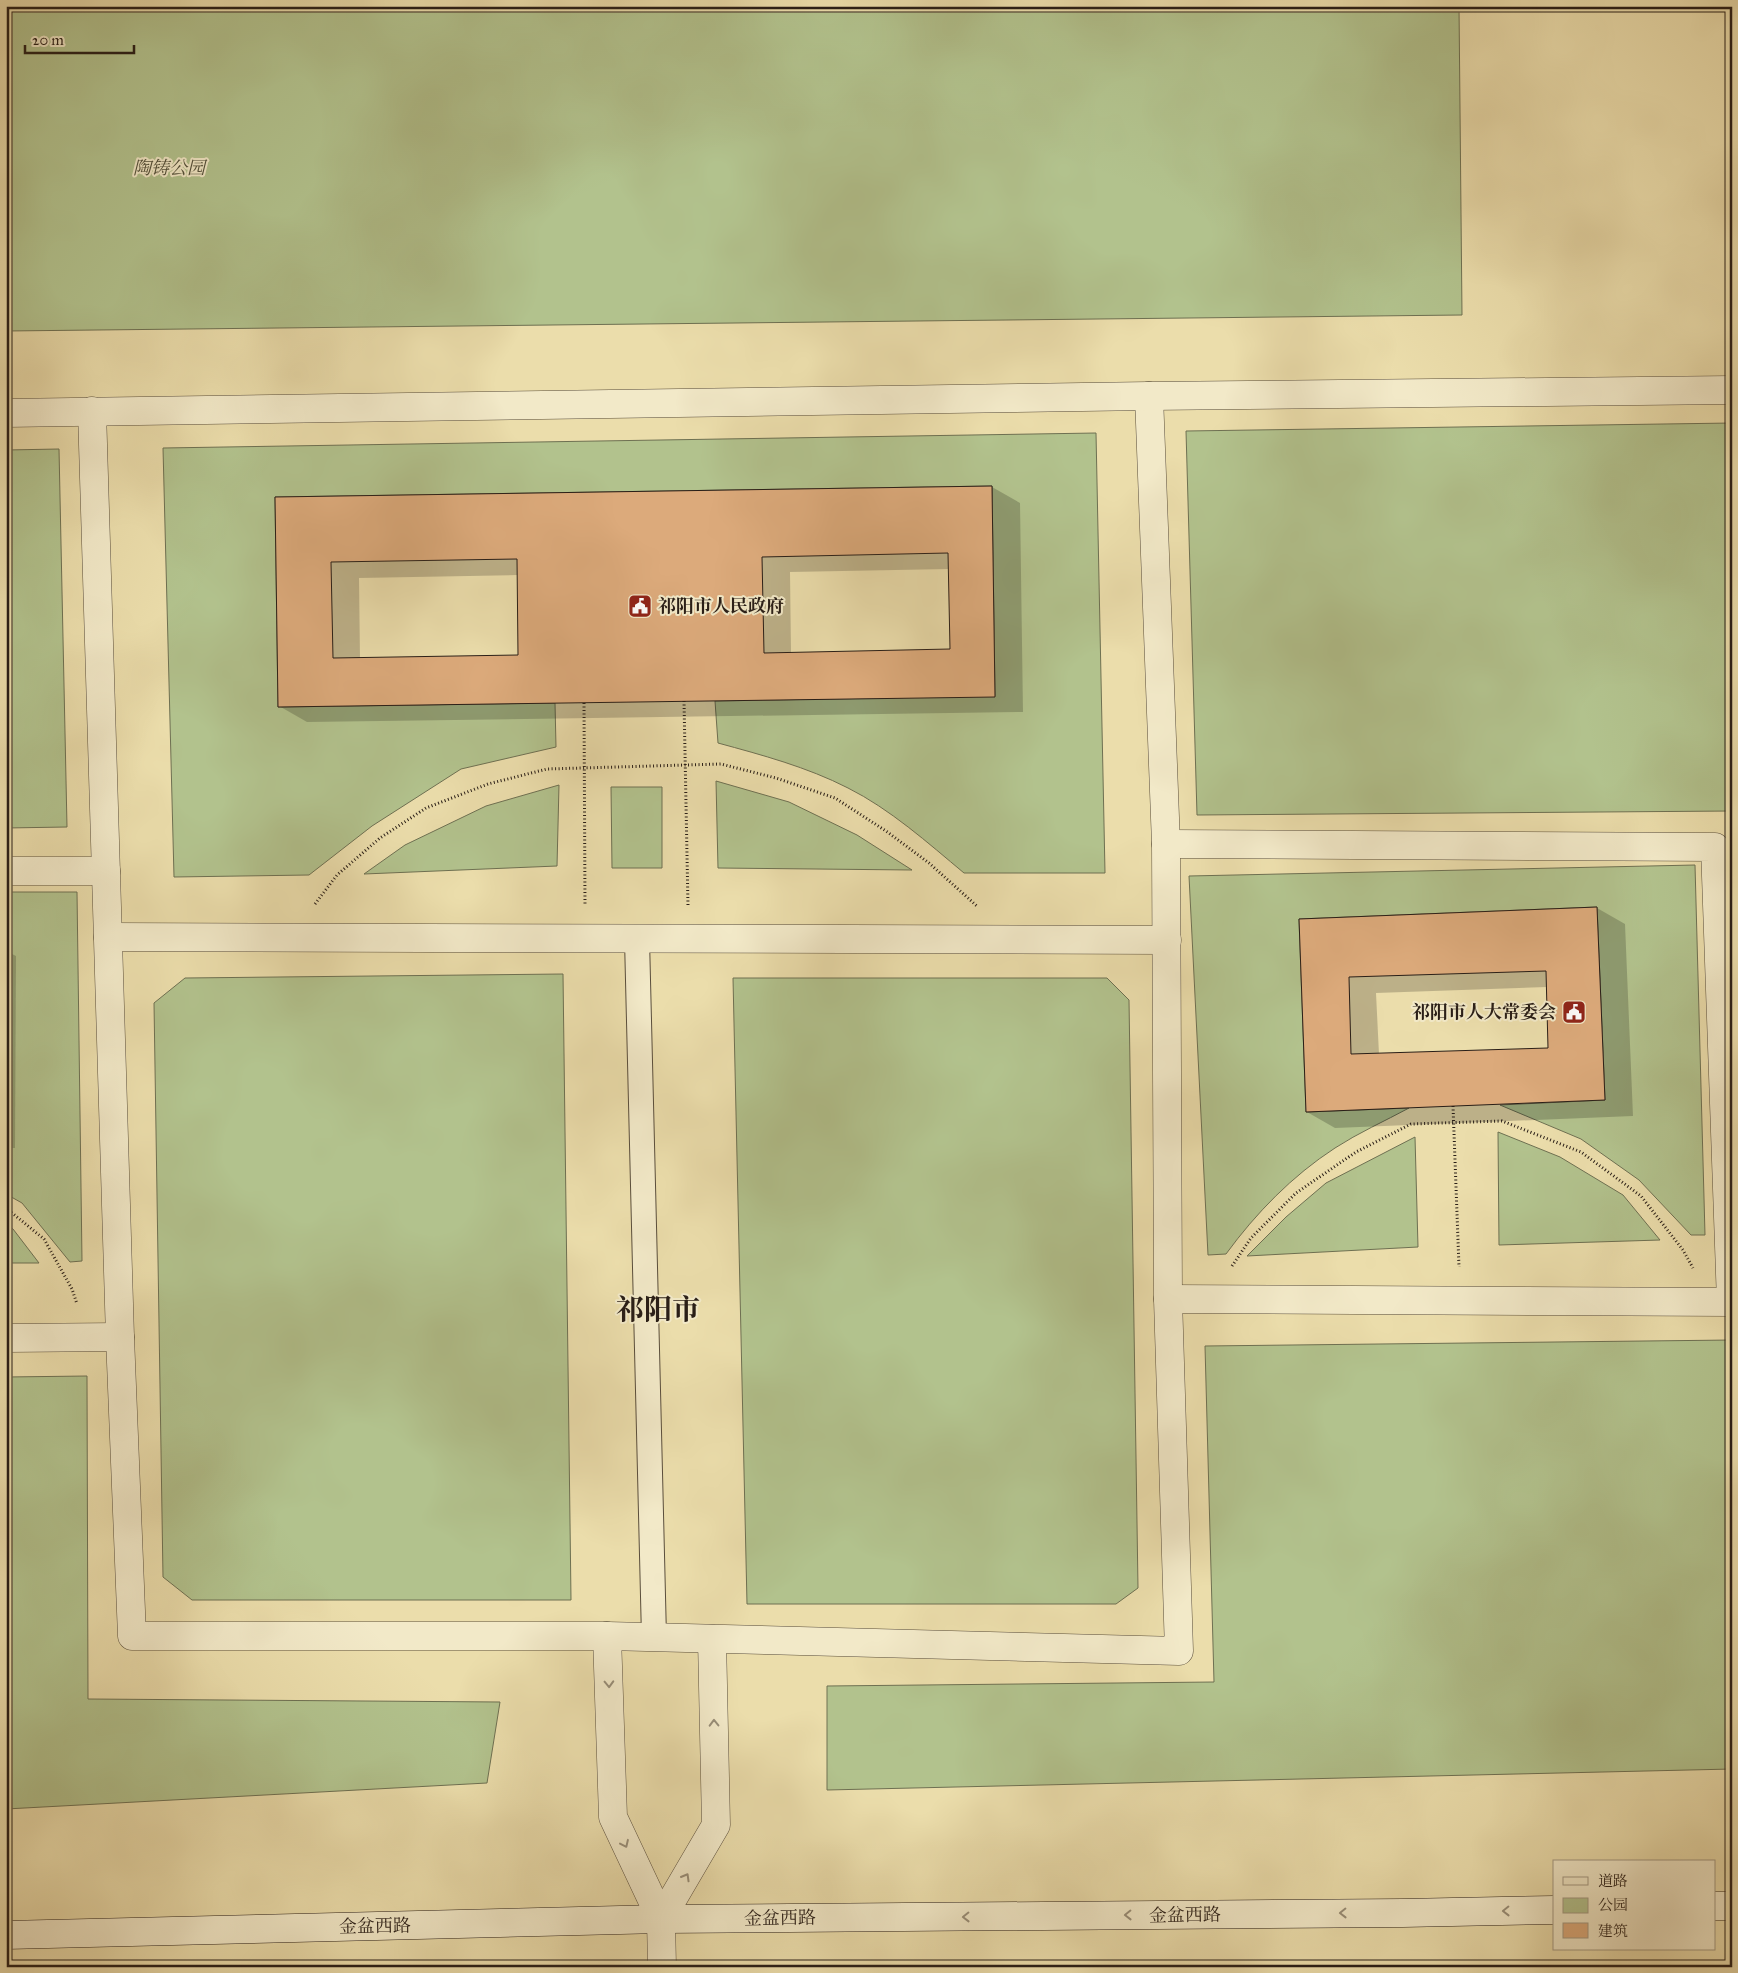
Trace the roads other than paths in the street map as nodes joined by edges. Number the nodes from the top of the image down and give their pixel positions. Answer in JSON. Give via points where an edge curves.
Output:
{"nodes":[{"id":1,"x":1732,"y":390,"type":"edge"},
{"id":2,"x":1149,"y":396,"type":"junction"},
{"id":3,"x":92,"y":411,"type":"junction"},
{"id":4,"x":6,"y":413,"type":"edge"},
{"id":5,"x":1166,"y":844,"type":"junction"},
{"id":6,"x":106,"y":871,"type":"junction"},
{"id":7,"x":6,"y":872,"type":"edge"},
{"id":8,"x":108,"y":937,"type":"junction"},
{"id":9,"x":637,"y":939,"type":"junction"},
{"id":10,"x":1167,"y":940,"type":"junction"},
{"id":11,"x":1168,"y":1299,"type":"junction"},
{"id":12,"x":120,"y":1337,"type":"junction"},
{"id":13,"x":6,"y":1338,"type":"edge"},
{"id":14,"x":608,"y":1636,"type":"junction"},
{"id":15,"x":654,"y":1637,"type":"junction"},
{"id":16,"x":712,"y":1639,"type":"junction"},
{"id":17,"x":1716,"y":1906,"type":"edge"},
{"id":18,"x":1732,"y":1906,"type":"edge"},
{"id":19,"x":1553,"y":1910,"type":"edge"},
{"id":20,"x":661,"y":1919,"type":"junction"},
{"id":21,"x":6,"y":1935,"type":"edge"},
{"id":22,"x":662,"y":1967,"type":"edge"}],
"edges":[{"from":1,"to":2,"type":"street"},
{"from":2,"to":3,"type":"street"},
{"from":2,"to":5,"type":"street"},
{"from":3,"to":4,"type":"street"},
{"from":3,"to":6,"type":"street"},
{"from":5,"to":10,"type":"street"},
{"from":5,"to":11,"type":"street","via":[[1714,847],[1731,1302]]},
{"from":6,"to":7,"type":"street"},
{"from":6,"to":8,"type":"street"},
{"from":8,"to":9,"type":"street"},
{"from":8,"to":12,"type":"street"},
{"from":9,"to":10,"type":"street"},
{"from":9,"to":15,"type":"street"},
{"from":10,"to":11,"type":"street"},
{"from":11,"to":16,"type":"street","via":[[1179,1651]]},
{"from":12,"to":13,"type":"street"},
{"from":12,"to":14,"type":"street","via":[[132,1636]]},
{"from":14,"to":15,"type":"street"},
{"from":14,"to":20,"type":"street","one_way":true,"via":[[613,1817]]},
{"from":15,"to":16,"type":"street"},
{"from":20,"to":16,"type":"street","one_way":true,"via":[[716,1825]]},
{"from":17,"to":18,"type":"street"},
{"from":19,"to":20,"type":"street","name":"金盆西路","one_way":true},
{"from":20,"to":21,"type":"street","name":"金盆西路"},
{"from":20,"to":22,"type":"street"}]}
